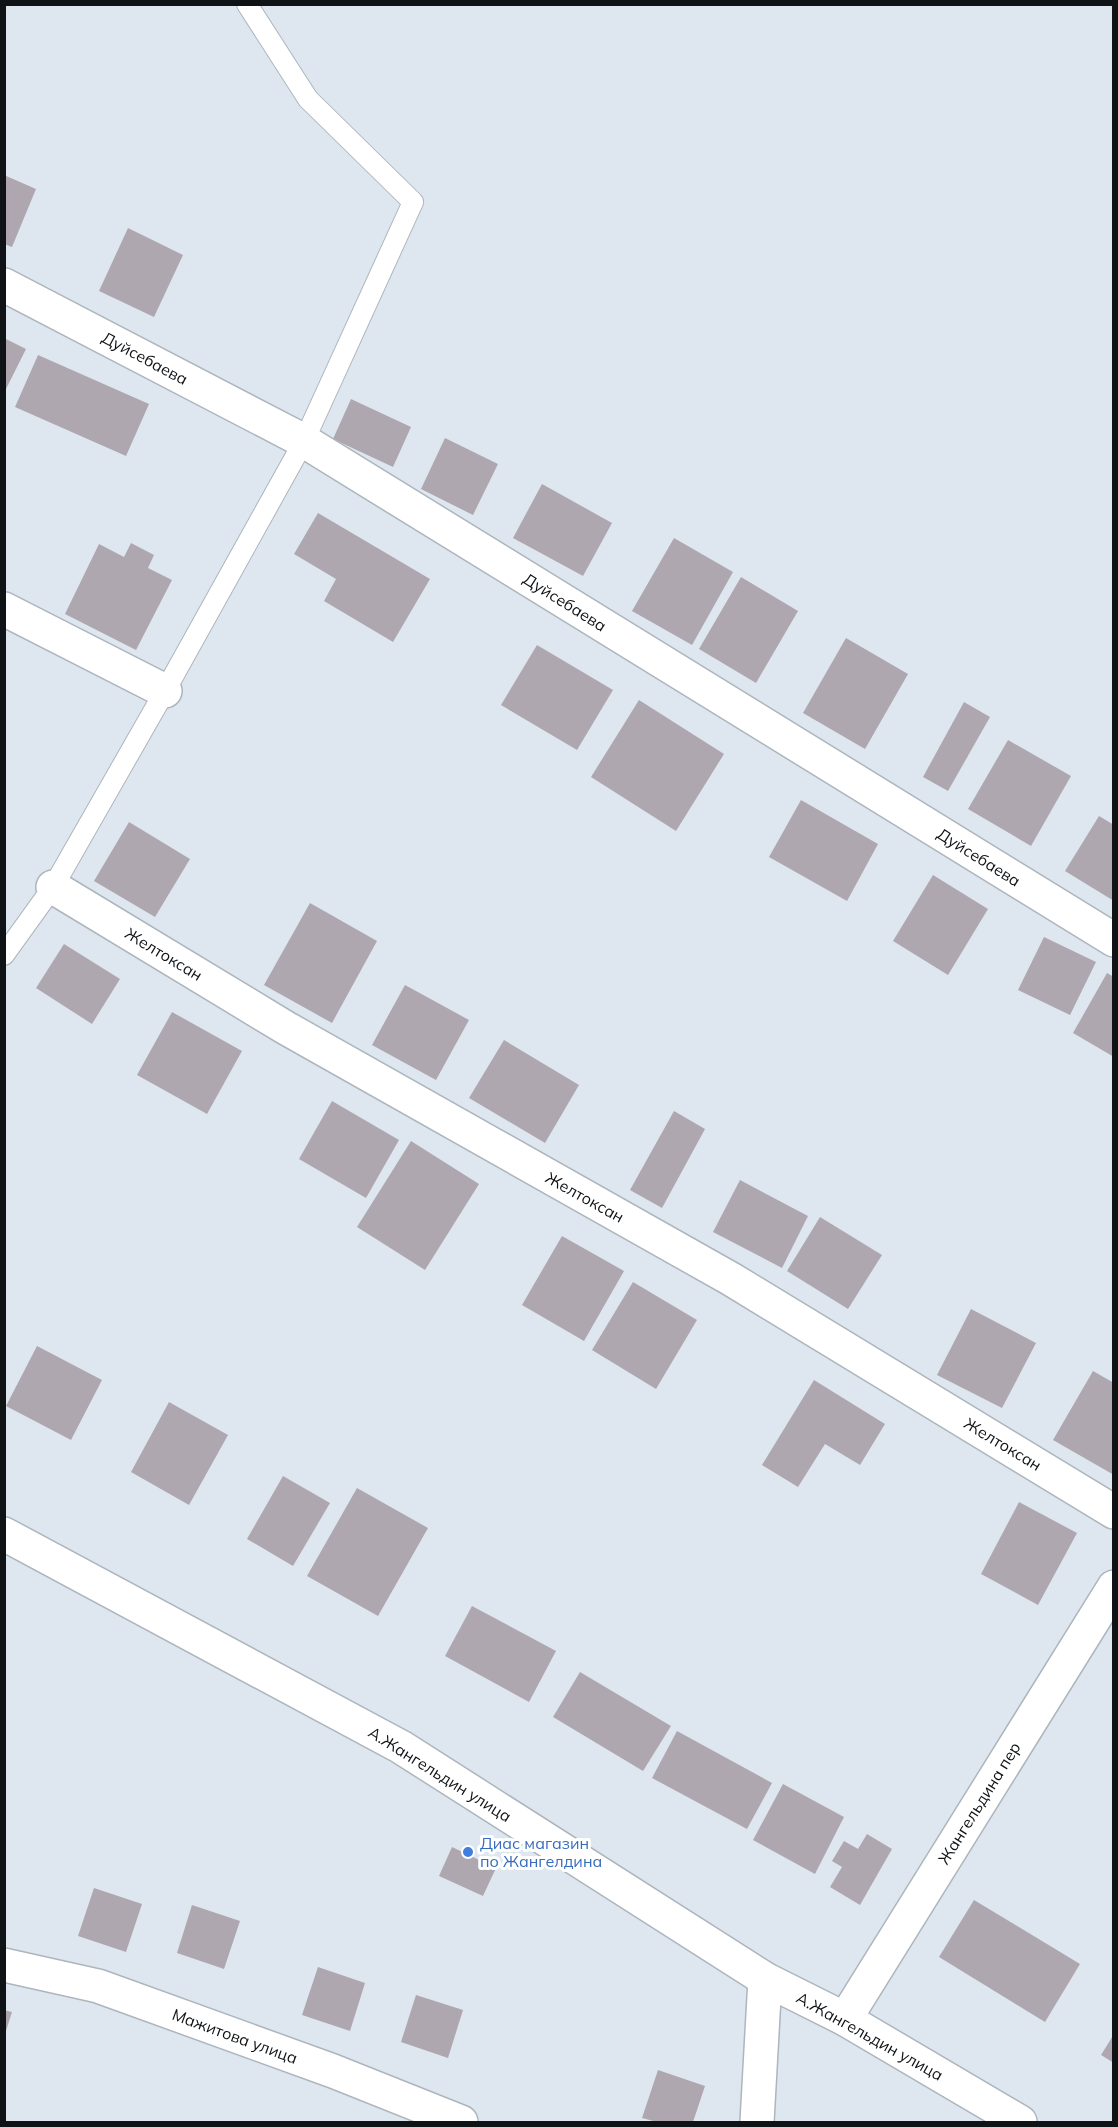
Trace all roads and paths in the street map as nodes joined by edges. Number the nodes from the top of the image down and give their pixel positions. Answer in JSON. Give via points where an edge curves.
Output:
{"nodes":[{"id":1,"x":247,"y":4,"type":"edge"},
{"id":2,"x":4,"y":285,"type":"edge"},
{"id":3,"x":304,"y":441,"type":"junction"},
{"id":4,"x":4,"y":609,"type":"edge"},
{"id":5,"x":165,"y":691,"type":"junction"},
{"id":6,"x":53,"y":887,"type":"junction"},
{"id":7,"x":1113,"y":940,"type":"edge"},
{"id":8,"x":4,"y":955,"type":"edge"},
{"id":9,"x":1113,"y":1512,"type":"edge"},
{"id":10,"x":4,"y":1534,"type":"edge"},
{"id":11,"x":1113,"y":1587,"type":"edge"},
{"id":12,"x":4,"y":1965,"type":"edge"},
{"id":13,"x":765,"y":1979,"type":"junction"},
{"id":14,"x":845,"y":2019,"type":"junction"},
{"id":15,"x":461,"y":2122,"type":"edge"},
{"id":16,"x":757,"y":2122,"type":"edge"},
{"id":17,"x":1020,"y":2122,"type":"edge"}],
"edges":[{"from":1,"to":3,"type":"lane","via":[[308,99],[413,202]]},
{"from":2,"to":3,"type":"street","name":"Дуйсебаева"},
{"from":3,"to":5,"type":"lane"},
{"from":3,"to":7,"type":"street","name":"Дуйсебаева"},
{"from":4,"to":5,"type":"street"},
{"from":5,"to":6,"type":"lane"},
{"from":6,"to":8,"type":"lane"},
{"from":6,"to":9,"type":"street","name":"Желтоксан","via":[[286,1028],[731,1279]]},
{"from":10,"to":13,"type":"street","name":"А.Жангельдин улица","via":[[401,1747]]},
{"from":11,"to":14,"type":"street","name":"Жангельдина пер"},
{"from":12,"to":15,"type":"street","name":"Мажитова улица","via":[[98,1986]]},
{"from":13,"to":14,"type":"street","name":"А.Жангельдин улица"},
{"from":13,"to":16,"type":"street"},
{"from":14,"to":17,"type":"street","name":"А.Жангельдин улица"}]}
